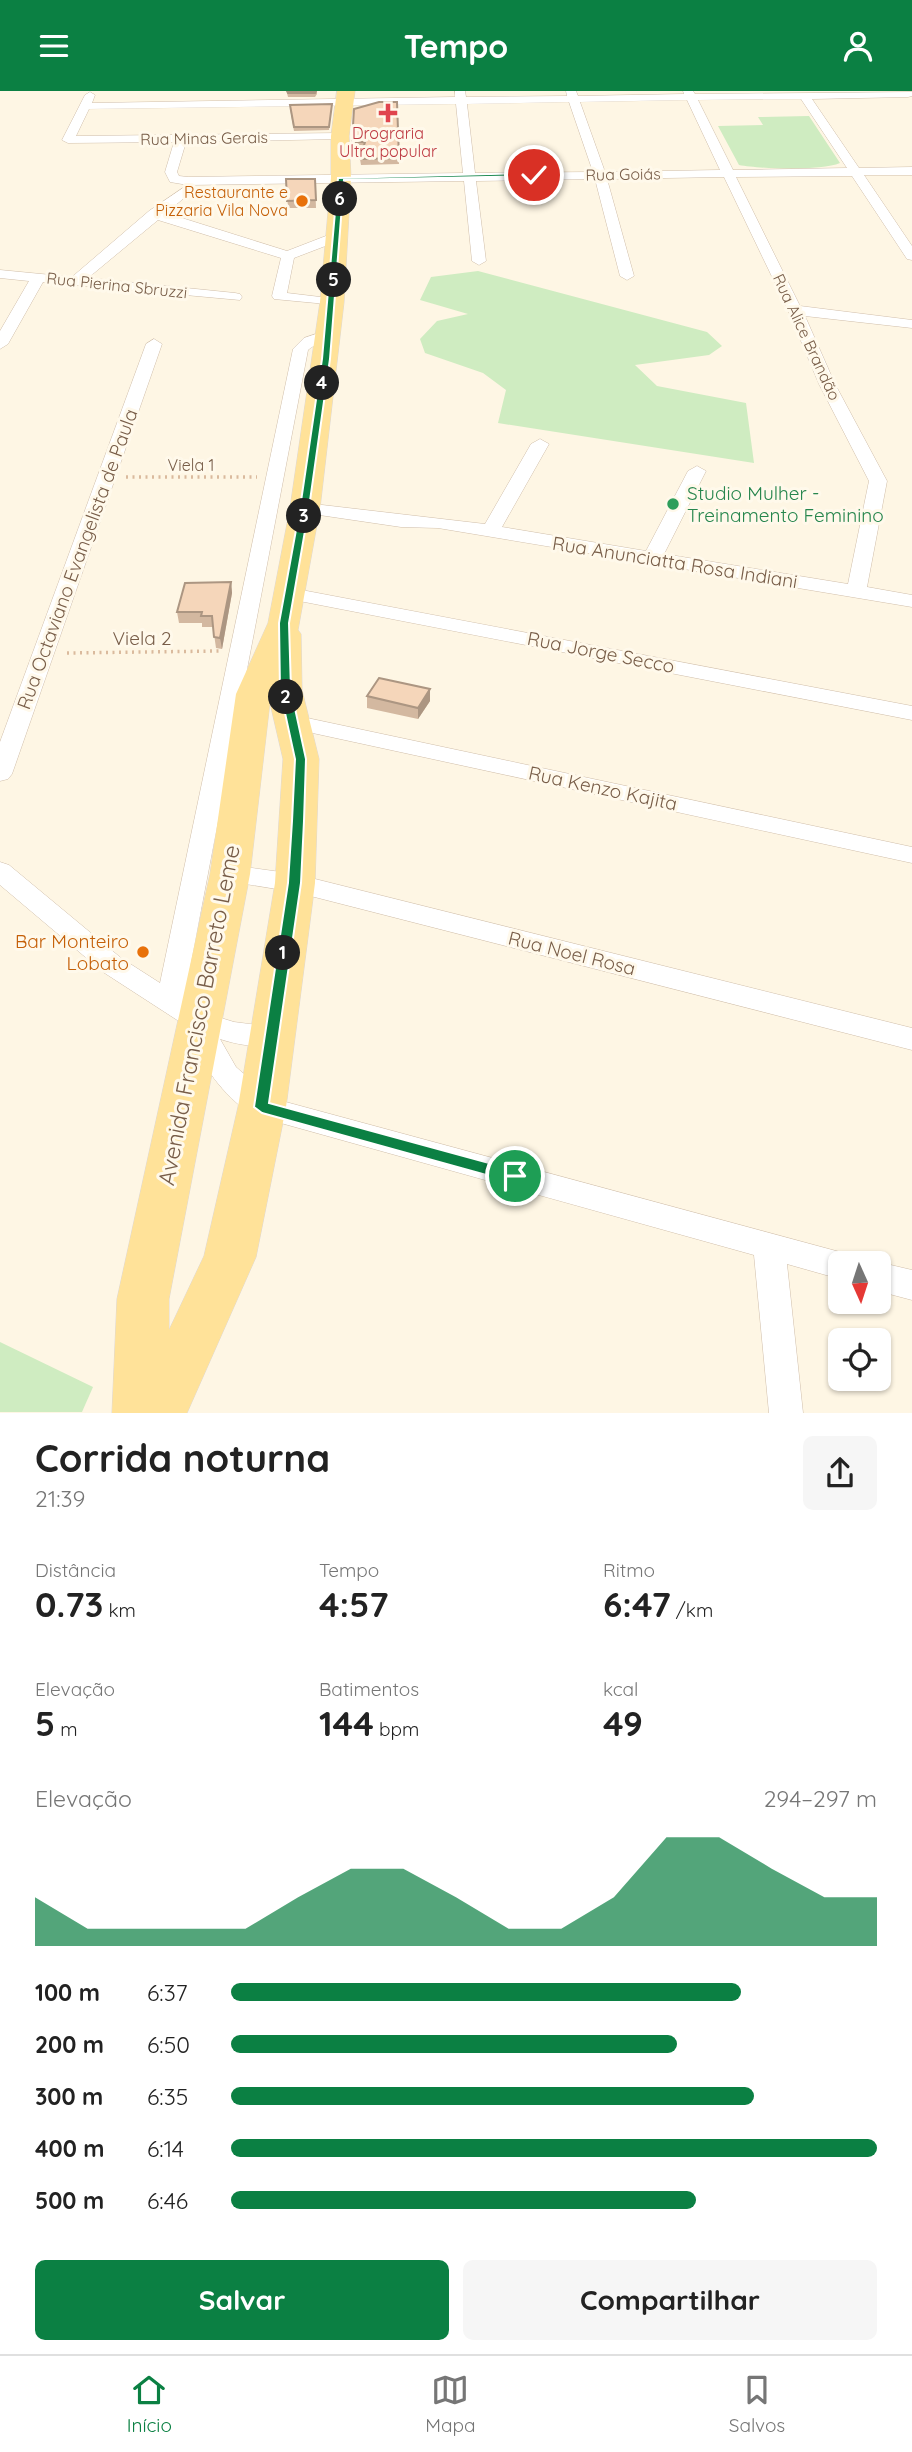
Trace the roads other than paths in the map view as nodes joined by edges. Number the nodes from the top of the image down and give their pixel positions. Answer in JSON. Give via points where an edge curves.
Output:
{"nodes":[{"id":1,"x":92,"y":91,"type":"edge"},
{"id":2,"x":803,"y":93,"type":"edge"},
{"id":3,"x":573,"y":94,"type":"edge"},
{"id":4,"x":690,"y":94,"type":"edge"},
{"id":5,"x":908,"y":95,"type":"edge"},
{"id":6,"x":461,"y":96,"type":"edge"},
{"id":7,"x":345,"y":97,"type":"edge"},
{"id":8,"x":84,"y":106,"type":"junction"},
{"id":9,"x":340,"y":136,"type":"junction"},
{"id":10,"x":181,"y":139,"type":"junction"},
{"id":11,"x":855,"y":171,"type":"junction"},
{"id":12,"x":912,"y":171,"type":"edge"},
{"id":13,"x":728,"y":173,"type":"junction"},
{"id":14,"x":600,"y":174,"type":"junction"},
{"id":15,"x":468,"y":175,"type":"junction"},
{"id":16,"x":341,"y":178,"type":"junction"},
{"id":17,"x":186,"y":190,"type":"dead end"},
{"id":18,"x":154,"y":214,"type":"junction"},
{"id":19,"x":336,"y":237,"type":"junction"},
{"id":20,"x":288,"y":256,"type":"junction"},
{"id":21,"x":912,"y":256,"type":"edge"},
{"id":22,"x":479,"y":261,"type":"dead end"},
{"id":23,"x":0,"y":274,"type":"edge"},
{"id":24,"x":627,"y":276,"type":"dead end"},
{"id":25,"x":39,"y":277,"type":"junction"},
{"id":26,"x":77,"y":280,"type":"junction"},
{"id":27,"x":235,"y":296,"type":"dead end"},
{"id":28,"x":279,"y":296,"type":"joint"},
{"id":29,"x":332,"y":302,"type":"junction"},
{"id":30,"x":795,"y":310,"type":"junction"},
{"id":31,"x":912,"y":324,"type":"edge"},
{"id":32,"x":328,"y":335,"type":"junction"},
{"id":33,"x":0,"y":344,"type":"edge"},
{"id":34,"x":154,"y":344,"type":"dead end"},
{"id":35,"x":540,"y":444,"type":"dead end"},
{"id":36,"x":697,"y":471,"type":"dead end"},
{"id":37,"x":306,"y":501,"type":"junction"},
{"id":38,"x":490,"y":531,"type":"junction"},
{"id":39,"x":652,"y":558,"type":"junction"},
{"id":40,"x":856,"y":592,"type":"junction"},
{"id":41,"x":912,"y":601,"type":"edge"},
{"id":42,"x":287,"y":608,"type":"junction"},
{"id":43,"x":912,"y":713,"type":"edge"},
{"id":44,"x":293,"y":722,"type":"junction"},
{"id":45,"x":0,"y":774,"type":"edge"},
{"id":46,"x":912,"y":855,"type":"edge"},
{"id":47,"x":0,"y":871,"type":"edge"},
{"id":48,"x":230,"y":874,"type":"junction"},
{"id":49,"x":295,"y":883,"type":"junction"},
{"id":50,"x":184,"y":1012,"type":"junction"},
{"id":51,"x":270,"y":1036,"type":"junction"},
{"id":52,"x":912,"y":1039,"type":"edge"},
{"id":53,"x":262,"y":1107,"type":"junction"},
{"id":54,"x":769,"y":1246,"type":"junction"},
{"id":55,"x":828,"y":1262,"type":"edge"},
{"id":56,"x":891,"y":1279,"type":"edge"},
{"id":57,"x":912,"y":1285,"type":"edge"},
{"id":58,"x":141,"y":1412,"type":"edge"},
{"id":59,"x":158,"y":1412,"type":"edge"},
{"id":60,"x":786,"y":1412,"type":"edge"}],
"edges":[{"from":1,"to":8,"type":"street"},
{"from":2,"to":4,"type":"street"},
{"from":2,"to":5,"type":"street"},
{"from":2,"to":11,"type":"street"},
{"from":3,"to":4,"type":"street"},
{"from":3,"to":6,"type":"street"},
{"from":3,"to":14,"type":"street"},
{"from":4,"to":13,"type":"street","name":"Rua Alice Brandão"},
{"from":6,"to":7,"type":"street"},
{"from":6,"to":15,"type":"street"},
{"from":7,"to":8,"type":"street"},
{"from":7,"to":9,"type":"main road","name":"Avenida Francisco Barreto Leme"},
{"from":8,"to":10,"type":"street","name":"Rua Minas Gerais","via":[[68,140]]},
{"from":9,"to":10,"type":"street","name":"Rua Minas Gerais"},
{"from":9,"to":16,"type":"main road","name":"Avenida Francisco Barreto Leme"},
{"from":10,"to":16,"type":"street","name":"Rua Goiás","via":[[171,172],[174,179]]},
{"from":11,"to":12,"type":"street","name":"Rua Goiás"},
{"from":11,"to":13,"type":"street","name":"Rua Goiás"},
{"from":11,"to":21,"type":"street"},
{"from":13,"to":14,"type":"street","name":"Rua Goiás"},
{"from":13,"to":30,"type":"street","name":"Rua Alice Brandão"},
{"from":14,"to":15,"type":"street","name":"Rua Goiás"},
{"from":14,"to":24,"type":"street"},
{"from":15,"to":16,"type":"street","name":"Rua Goiás"},
{"from":15,"to":22,"type":"street"},
{"from":16,"to":19,"type":"main road","name":"Avenida Francisco Barreto Leme"},
{"from":17,"to":18,"type":"street"},
{"from":18,"to":20,"type":"street"},
{"from":18,"to":26,"type":"street"},
{"from":19,"to":20,"type":"street"},
{"from":19,"to":29,"type":"main road","name":"Avenida Francisco Barreto Leme"},
{"from":20,"to":28,"type":"street"},
{"from":23,"to":25,"type":"street","name":"Rua Pierina Sbruzzi"},
{"from":25,"to":26,"type":"street","name":"Rua Pierina Sbruzzi"},
{"from":25,"to":33,"type":"street"},
{"from":26,"to":27,"type":"street","name":"Rua Pierina Sbruzzi"},
{"from":28,"to":29,"type":"street"},
{"from":29,"to":32,"type":"main road","name":"Avenida Francisco Barreto Leme"},
{"from":30,"to":31,"type":"street"},
{"from":30,"to":40,"type":"street","name":"Rua Alice Brandão","via":[[827,384],[878,481]]},
{"from":32,"to":37,"type":"main road","name":"Avenida Francisco Barreto Leme"},
{"from":32,"to":50,"type":"street","name":"Avenida Francisco Barreto Leme","via":[[301,349],[241,651]]},
{"from":34,"to":45,"type":"street","name":"Rua Octaviano Evangelista de Paula"},
{"from":35,"to":38,"type":"street"},
{"from":36,"to":39,"type":"street"},
{"from":37,"to":38,"type":"street","name":"Rua Anunciatta Rosa Indiani","via":[[401,521]]},
{"from":37,"to":42,"type":"main road","name":"Avenida Francisco Barreto Leme"},
{"from":38,"to":39,"type":"street","name":"Rua Anunciatta Rosa Indiani"},
{"from":39,"to":40,"type":"street","name":"Rua Anunciatta Rosa Indiani"},
{"from":40,"to":41,"type":"street","name":"Rua Anunciatta Rosa Indiani"},
{"from":42,"to":43,"type":"street","name":"Rua Jorge Secco","via":[[322,598]]},
{"from":42,"to":44,"type":"main road","name":"Avenida Francisco Barreto Leme","via":[[285,690]]},
{"from":42,"to":48,"type":"main road","name":"Avenida Francisco Barreto Leme","via":[[254,694]]},
{"from":44,"to":46,"type":"street","name":"Rua Kenzo Kajita"},
{"from":44,"to":49,"type":"main road","name":"Avenida Francisco Barreto Leme","via":[[300,759]]},
{"from":47,"to":50,"type":"street","via":[[112,965]]},
{"from":48,"to":49,"type":"street","name":"Rua Noel Rosa"},
{"from":48,"to":50,"type":"main road","name":"Avenida Francisco Barreto Leme"},
{"from":49,"to":51,"type":"main road","name":"Avenida Francisco Barreto Leme"},
{"from":49,"to":52,"type":"street","name":"Rua Noel Rosa"},
{"from":50,"to":51,"type":"street","via":[[233,1033]]},
{"from":50,"to":53,"type":"street","via":[[227,1079]]},
{"from":50,"to":58,"type":"main road","name":"Avenida Francisco Barreto Leme","via":[[144,1299]]},
{"from":51,"to":53,"type":"main road","name":"Avenida Francisco Barreto Leme"},
{"from":53,"to":54,"type":"street"},
{"from":53,"to":59,"type":"main road","name":"Avenida Francisco Barreto Leme","via":[[230,1257]]},
{"from":54,"to":55,"type":"street"},
{"from":54,"to":60,"type":"street"},
{"from":56,"to":57,"type":"street"}]}
